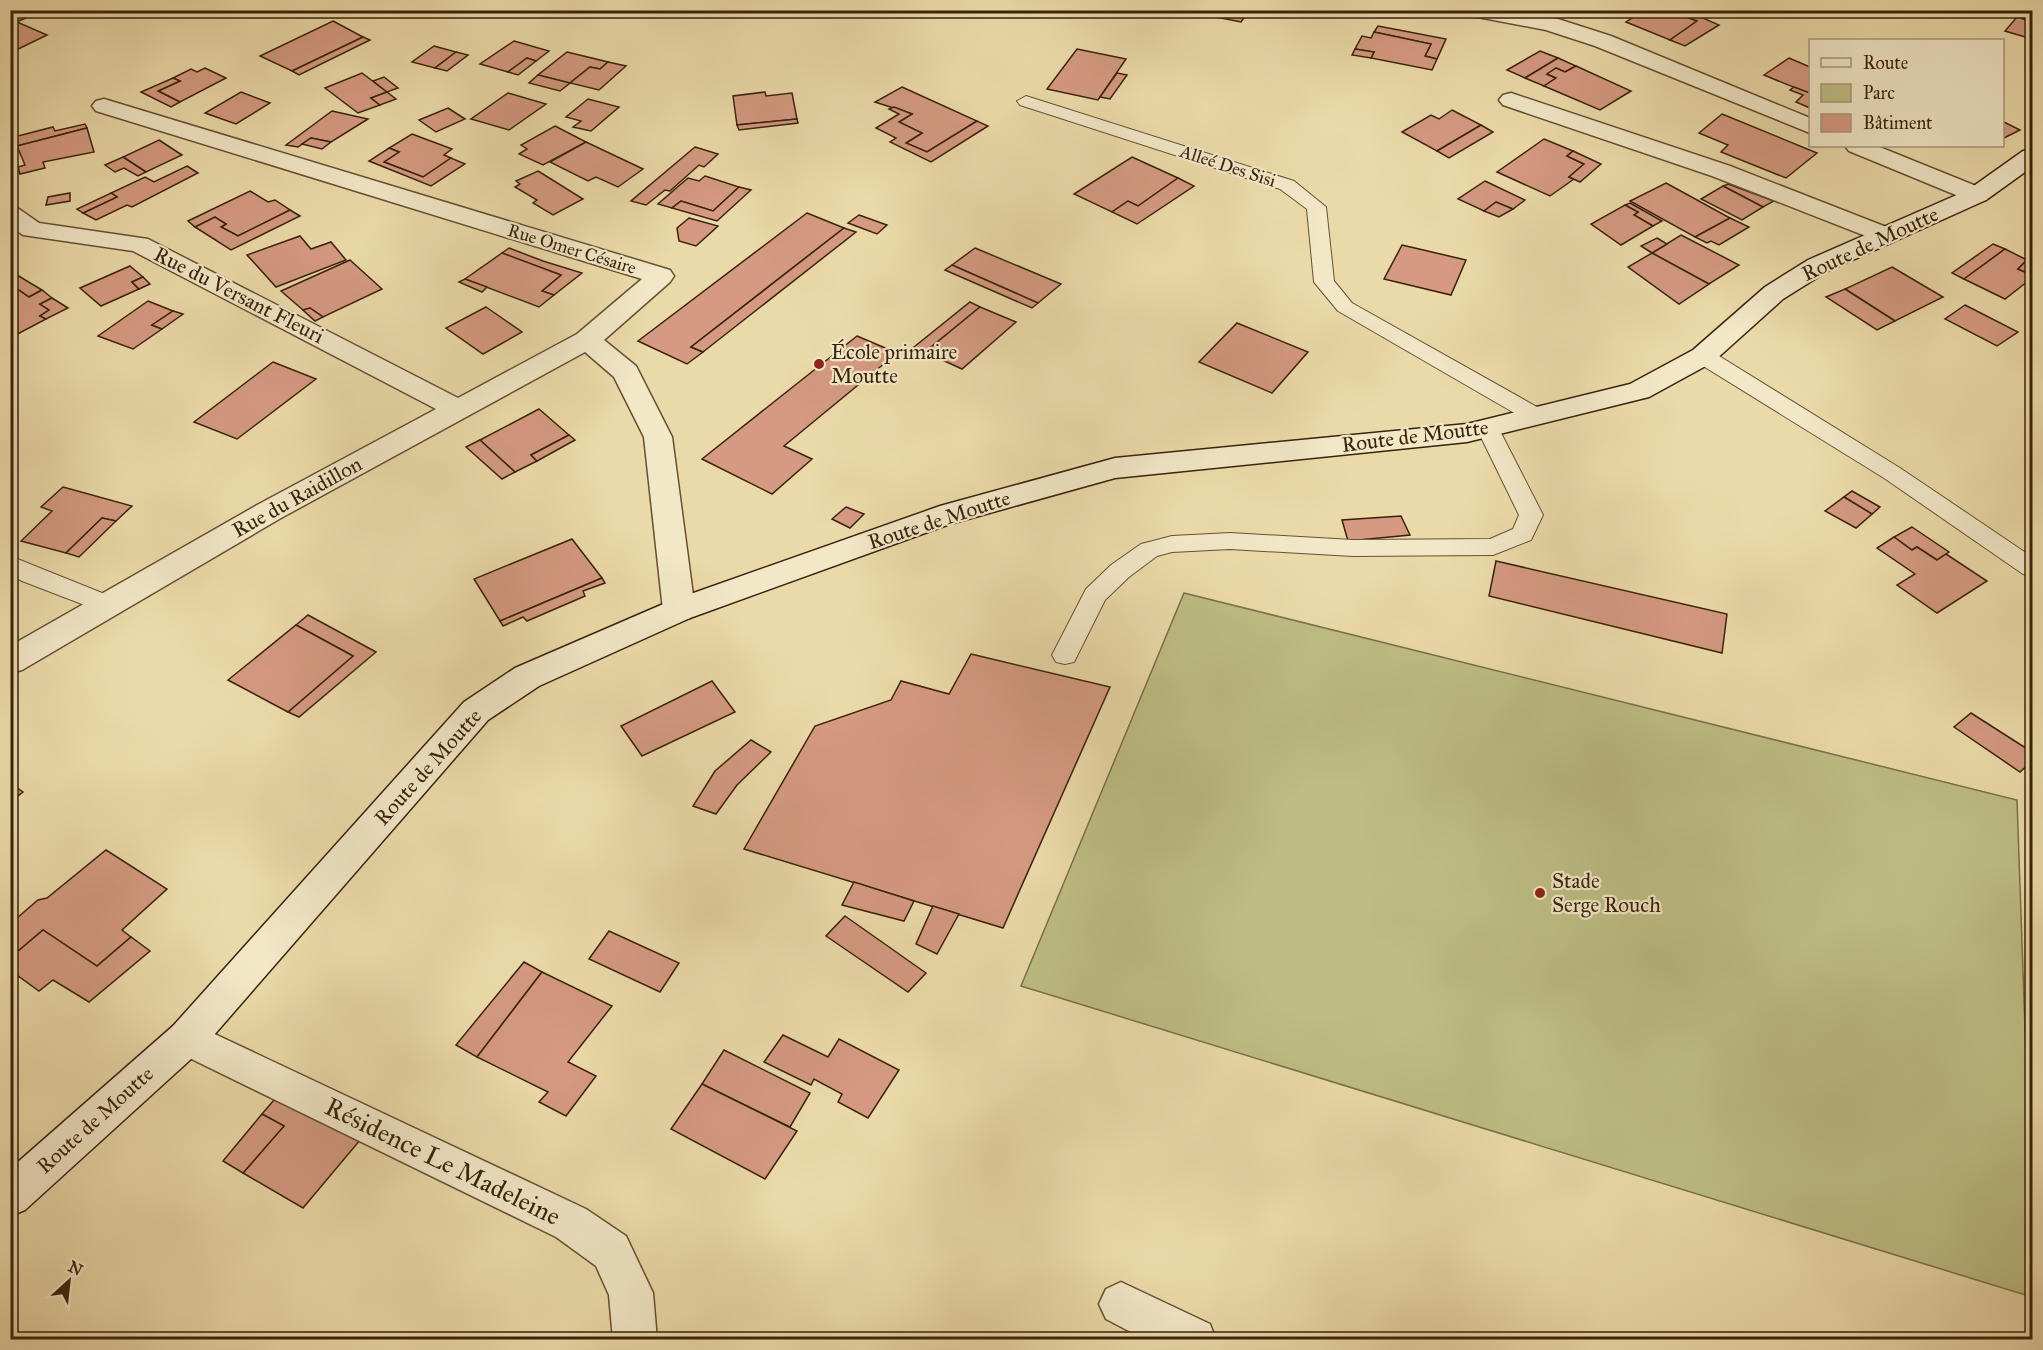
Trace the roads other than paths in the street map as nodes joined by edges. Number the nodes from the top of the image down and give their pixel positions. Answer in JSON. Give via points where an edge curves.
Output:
{"nodes":[{"id":1,"x":1475,"y":10,"type":"edge"},
{"id":2,"x":1511,"y":100,"type":"dead end"},
{"id":3,"x":1026,"y":101,"type":"dead end"},
{"id":4,"x":104,"y":106,"type":"dead end"},
{"id":5,"x":1809,"y":126,"type":"edge"},
{"id":6,"x":1859,"y":147,"type":"edge"},
{"id":7,"x":2032,"y":156,"type":"edge"},
{"id":8,"x":1977,"y":195,"type":"junction"},
{"id":9,"x":10,"y":214,"type":"edge"},
{"id":10,"x":1886,"y":236,"type":"junction"},
{"id":11,"x":586,"y":340,"type":"junction"},
{"id":12,"x":1702,"y":356,"type":"junction"},
{"id":13,"x":458,"y":409,"type":"junction"},
{"id":14,"x":1538,"y":417,"type":"junction"},
{"id":15,"x":1488,"y":429,"type":"junction"},
{"id":16,"x":10,"y":564,"type":"edge"},
{"id":17,"x":2032,"y":568,"type":"edge"},
{"id":18,"x":108,"y":605,"type":"junction"},
{"id":19,"x":679,"y":610,"type":"junction"},
{"id":20,"x":1065,"y":655,"type":"dead end"},
{"id":21,"x":10,"y":661,"type":"edge"},
{"id":22,"x":187,"y":1038,"type":"junction"},
{"id":23,"x":10,"y":1196,"type":"edge"},
{"id":24,"x":1121,"y":1304,"type":"dead end"},
{"id":25,"x":636,"y":1340,"type":"edge"},
{"id":26,"x":1194,"y":1340,"type":"edge"}],
"edges":[{"from":1,"to":5,"type":"street","via":[[1550,24],[1603,41]]},
{"from":2,"to":10,"type":"street","via":[[1721,171]]},
{"from":3,"to":14,"type":"lane","name":"Alleé Des Sisi","via":[[1287,185],[1316,207],[1324,282],[1345,307]]},
{"from":4,"to":11,"type":"street","name":"Rue Omer Césaire","via":[[661,276]]},
{"from":6,"to":8,"type":"street"},
{"from":7,"to":8,"type":"street","name":"Route de Moutte"},
{"from":8,"to":10,"type":"street","name":"Route de Moutte"},
{"from":9,"to":13,"type":"street","name":"Rue du Versant Fleuri","via":[[32,230],[140,244]]},
{"from":10,"to":12,"type":"street","name":"Route de Moutte","via":[[1817,266],[1774,293]]},
{"from":11,"to":13,"type":"street","name":"Rue du Raidillon"},
{"from":11,"to":19,"type":"street","via":[[626,372],[658,437]]},
{"from":12,"to":14,"type":"street","name":"Route de Moutte","via":[[1639,391]]},
{"from":12,"to":17,"type":"lane","via":[[1892,473]]},
{"from":13,"to":18,"type":"street","name":"Rue du Raidillon","via":[[259,517]]},
{"from":14,"to":15,"type":"street","name":"Route de Moutte"},
{"from":15,"to":19,"type":"street","name":"Route de Moutte","via":[[1115,468],[940,516]]},
{"from":15,"to":20,"type":"lane","via":[[1531,515],[1523,534],[1493,547],[1353,548],[1230,541],[1172,544],[1149,550],[1095,595]]},
{"from":16,"to":18,"type":"lane"},
{"from":18,"to":21,"type":"street","name":"Rue du Raidillon"},
{"from":19,"to":22,"type":"street","name":"Route de Moutte","via":[[527,677],[476,711]]},
{"from":22,"to":23,"type":"street","name":"Route de Moutte"},
{"from":22,"to":25,"type":"street","name":"Résidence Le Madeleine","via":[[571,1223],[611,1251],[631,1293]]},
{"from":24,"to":26,"type":"street"}]}
